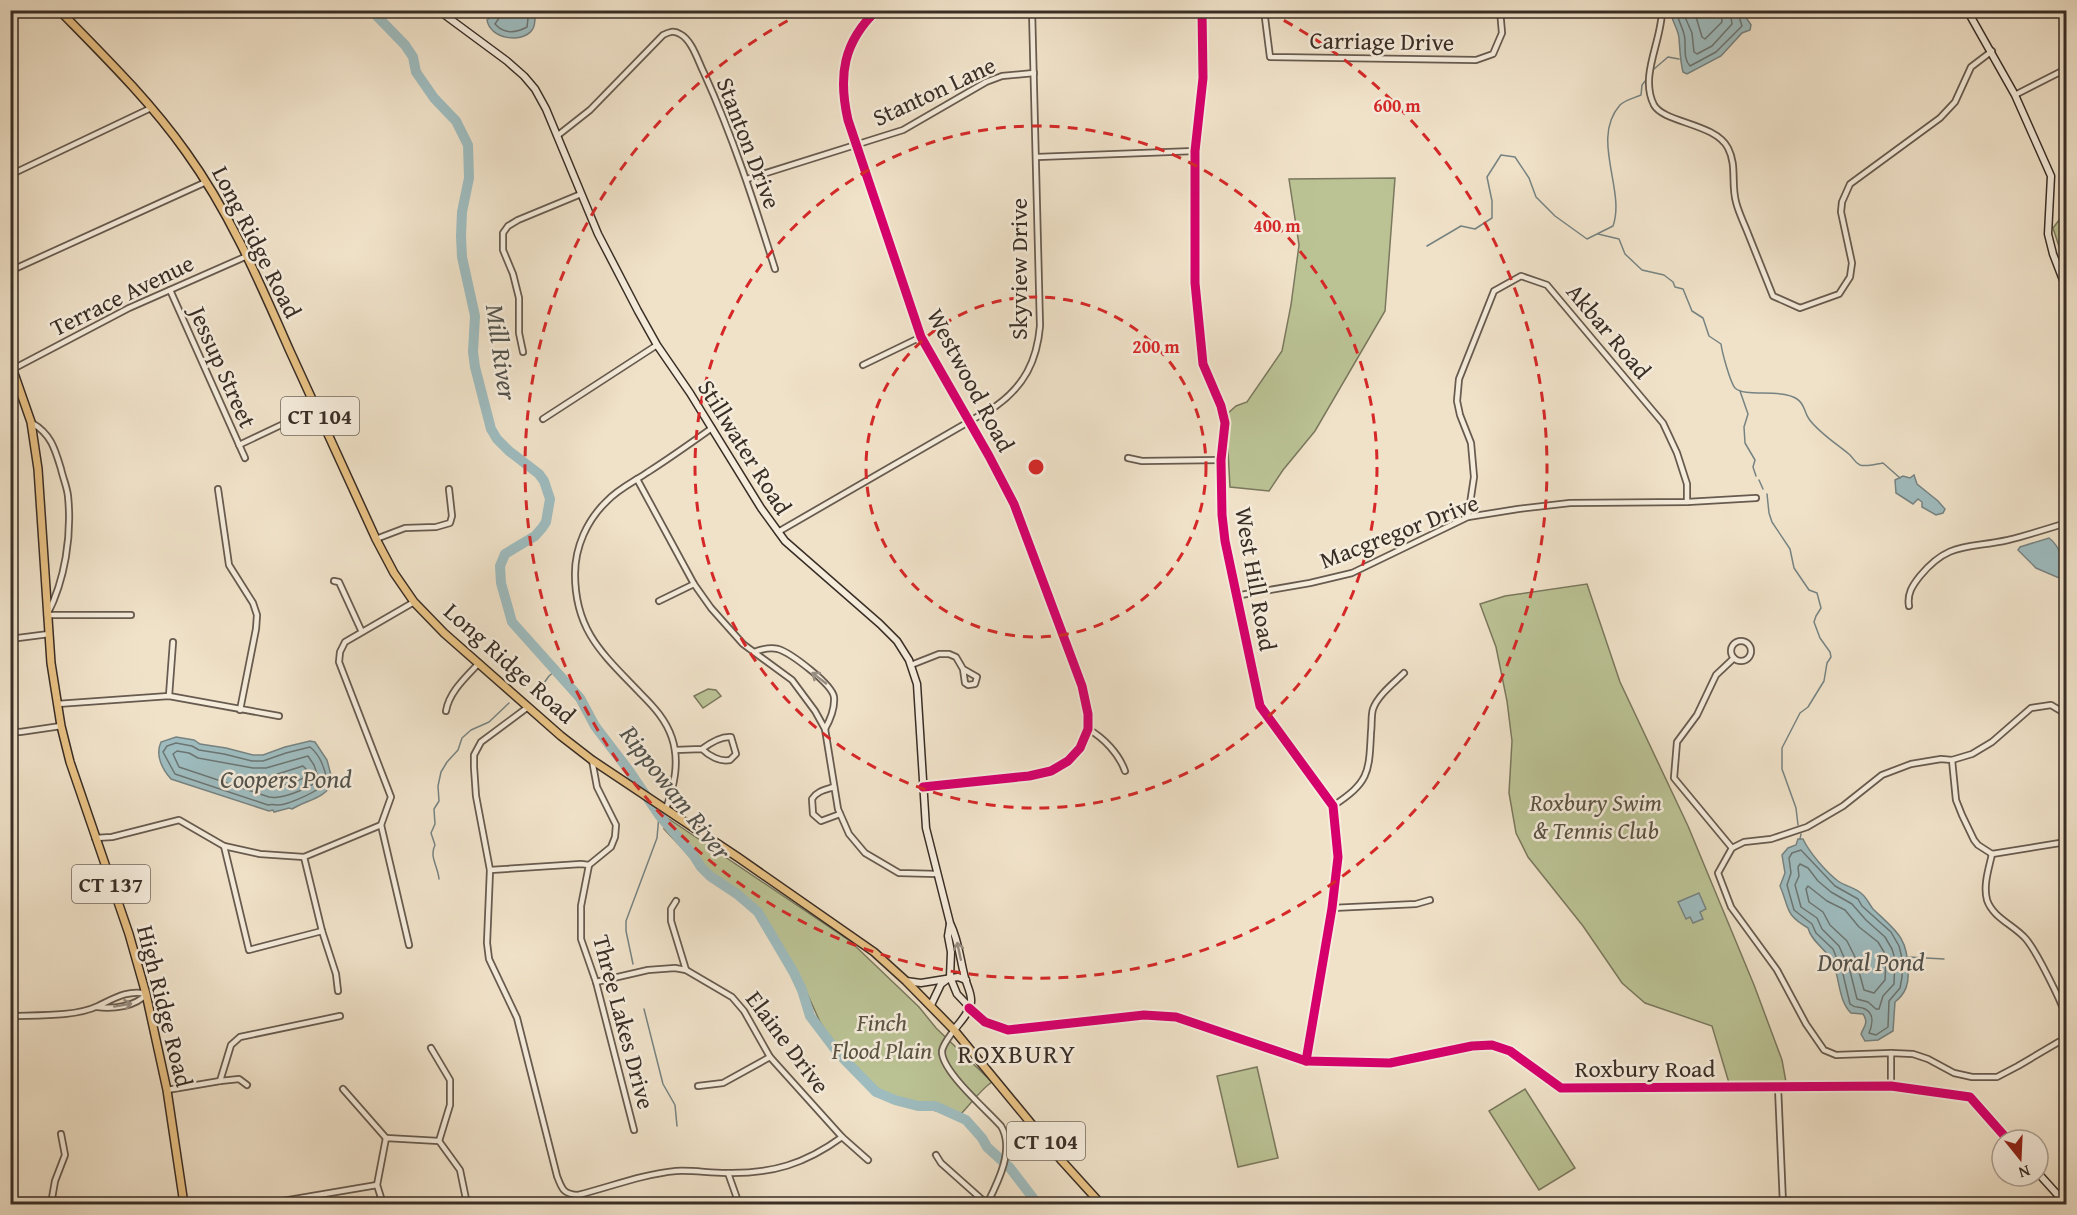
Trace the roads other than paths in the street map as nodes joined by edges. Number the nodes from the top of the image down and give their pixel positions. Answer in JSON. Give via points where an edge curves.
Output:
{"nodes":[{"id":1,"x":59,"y":10,"type":"edge"},
{"id":2,"x":438,"y":10,"type":"edge"},
{"id":3,"x":877,"y":10,"type":"edge"},
{"id":4,"x":1032,"y":10,"type":"edge"},
{"id":5,"x":1202,"y":10,"type":"edge"},
{"id":6,"x":1264,"y":10,"type":"edge"},
{"id":7,"x":1500,"y":10,"type":"edge"},
{"id":8,"x":1662,"y":10,"type":"edge"},
{"id":9,"x":1967,"y":10,"type":"edge"},
{"id":10,"x":1992,"y":51,"type":"junction"},
{"id":11,"x":2067,"y":69,"type":"edge"},
{"id":12,"x":1034,"y":73,"type":"junction"},
{"id":13,"x":2014,"y":95,"type":"junction"},
{"id":14,"x":151,"y":108,"type":"junction"},
{"id":15,"x":557,"y":136,"type":"junction"},
{"id":16,"x":858,"y":145,"type":"junction"},
{"id":17,"x":1195,"y":151,"type":"junction"},
{"id":18,"x":1037,"y":157,"type":"junction"},
{"id":19,"x":10,"y":175,"type":"edge"},
{"id":20,"x":747,"y":179,"type":"junction"},
{"id":21,"x":206,"y":182,"type":"junction"},
{"id":22,"x":580,"y":194,"type":"junction"},
{"id":23,"x":248,"y":256,"type":"junction"},
{"id":24,"x":775,"y":269,"type":"dead end"},
{"id":25,"x":10,"y":271,"type":"edge"},
{"id":26,"x":2067,"y":288,"type":"edge"},
{"id":27,"x":170,"y":290,"type":"junction"},
{"id":28,"x":921,"y":337,"type":"junction"},
{"id":29,"x":657,"y":345,"type":"junction"},
{"id":30,"x":523,"y":352,"type":"dead end"},
{"id":31,"x":12,"y":365,"type":"edge"},
{"id":32,"x":863,"y":365,"type":"dead end"},
{"id":33,"x":317,"y":408,"type":"junction"},
{"id":34,"x":543,"y":419,"type":"dead end"},
{"id":35,"x":31,"y":422,"type":"junction"},
{"id":36,"x":970,"y":422,"type":"junction"},
{"id":37,"x":712,"y":428,"type":"junction"},
{"id":38,"x":239,"y":445,"type":"junction"},
{"id":39,"x":245,"y":458,"type":"dead end"},
{"id":40,"x":1128,"y":458,"type":"dead end"},
{"id":41,"x":1221,"y":460,"type":"junction"},
{"id":42,"x":637,"y":479,"type":"junction"},
{"id":43,"x":219,"y":489,"type":"dead end"},
{"id":44,"x":449,"y":489,"type":"dead end"},
{"id":45,"x":1756,"y":498,"type":"dead end"},
{"id":46,"x":1687,"y":502,"type":"junction"},
{"id":47,"x":1468,"y":517,"type":"junction"},
{"id":48,"x":2067,"y":523,"type":"edge"},
{"id":49,"x":778,"y":532,"type":"junction"},
{"id":50,"x":376,"y":539,"type":"junction"},
{"id":51,"x":334,"y":581,"type":"dead end"},
{"id":52,"x":694,"y":584,"type":"junction"},
{"id":53,"x":1235,"y":596,"type":"junction"},
{"id":54,"x":414,"y":602,"type":"junction"},
{"id":55,"x":659,"y":602,"type":"dead end"},
{"id":56,"x":1909,"y":606,"type":"dead end"},
{"id":57,"x":47,"y":615,"type":"junction"},
{"id":58,"x":131,"y":615,"type":"dead end"},
{"id":59,"x":361,"y":630,"type":"junction"},
{"id":60,"x":49,"y":634,"type":"junction"},
{"id":61,"x":10,"y":639,"type":"edge"},
{"id":62,"x":173,"y":642,"type":"dead end"},
{"id":63,"x":754,"y":652,"type":"junction"},
{"id":64,"x":1734,"y":658,"type":"junction"},
{"id":65,"x":479,"y":663,"type":"junction"},
{"id":66,"x":911,"y":665,"type":"junction"},
{"id":67,"x":963,"y":669,"type":"dead end"},
{"id":68,"x":1404,"y":673,"type":"dead end"},
{"id":69,"x":169,"y":696,"type":"junction"},
{"id":70,"x":57,"y":704,"type":"junction"},
{"id":71,"x":528,"y":707,"type":"junction"},
{"id":72,"x":240,"y":710,"type":"junction"},
{"id":73,"x":446,"y":711,"type":"dead end"},
{"id":74,"x":2067,"y":714,"type":"edge"},
{"id":75,"x":279,"y":716,"type":"dead end"},
{"id":76,"x":61,"y":726,"type":"junction"},
{"id":77,"x":825,"y":729,"type":"junction"},
{"id":78,"x":1088,"y":729,"type":"junction"},
{"id":79,"x":10,"y":732,"type":"edge"},
{"id":80,"x":702,"y":749,"type":"junction"},
{"id":81,"x":675,"y":750,"type":"junction"},
{"id":82,"x":592,"y":760,"type":"junction"},
{"id":83,"x":1952,"y":760,"type":"junction"},
{"id":84,"x":1125,"y":771,"type":"dead end"},
{"id":85,"x":834,"y":787,"type":"junction"},
{"id":86,"x":923,"y":787,"type":"junction"},
{"id":87,"x":1333,"y":806,"type":"junction"},
{"id":88,"x":666,"y":809,"type":"junction"},
{"id":89,"x":840,"y":814,"type":"junction"},
{"id":90,"x":381,"y":825,"type":"junction"},
{"id":91,"x":95,"y":838,"type":"junction"},
{"id":92,"x":2067,"y":842,"type":"edge"},
{"id":93,"x":224,"y":846,"type":"junction"},
{"id":94,"x":1732,"y":848,"type":"junction"},
{"id":95,"x":1992,"y":854,"type":"junction"},
{"id":96,"x":304,"y":857,"type":"junction"},
{"id":97,"x":589,"y":866,"type":"junction"},
{"id":98,"x":490,"y":870,"type":"junction"},
{"id":99,"x":937,"y":874,"type":"junction"},
{"id":100,"x":1430,"y":900,"type":"dead end"},
{"id":101,"x":676,"y":901,"type":"dead end"},
{"id":102,"x":1332,"y":908,"type":"junction"},
{"id":103,"x":950,"y":923,"type":"junction"},
{"id":104,"x":322,"y":931,"type":"junction"},
{"id":105,"x":409,"y":945,"type":"dead end"},
{"id":106,"x":686,"y":970,"type":"junction"},
{"id":107,"x":950,"y":977,"type":"junction"},
{"id":108,"x":966,"y":980,"type":"junction"},
{"id":109,"x":906,"y":981,"type":"junction"},
{"id":110,"x":596,"y":982,"type":"junction"},
{"id":111,"x":338,"y":991,"type":"dead end"},
{"id":112,"x":146,"y":994,"type":"junction"},
{"id":113,"x":931,"y":1005,"type":"junction"},
{"id":114,"x":97,"y":1006,"type":"junction"},
{"id":115,"x":969,"y":1008,"type":"junction"},
{"id":116,"x":10,"y":1016,"type":"edge"},
{"id":117,"x":340,"y":1016,"type":"dead end"},
{"id":118,"x":2067,"y":1016,"type":"edge"},
{"id":119,"x":954,"y":1030,"type":"junction"},
{"id":120,"x":2067,"y":1032,"type":"edge"},
{"id":121,"x":431,"y":1048,"type":"dead end"},
{"id":122,"x":1891,"y":1053,"type":"junction"},
{"id":123,"x":770,"y":1057,"type":"junction"},
{"id":124,"x":1306,"y":1061,"type":"junction"},
{"id":125,"x":220,"y":1081,"type":"junction"},
{"id":126,"x":248,"y":1085,"type":"dead end"},
{"id":127,"x":698,"y":1086,"type":"dead end"},
{"id":128,"x":1891,"y":1086,"type":"junction"},
{"id":129,"x":1779,"y":1087,"type":"junction"},
{"id":130,"x":343,"y":1089,"type":"dead end"},
{"id":131,"x":167,"y":1090,"type":"junction"},
{"id":132,"x":1997,"y":1128,"type":"edge"},
{"id":133,"x":634,"y":1130,"type":"dead end"},
{"id":134,"x":61,"y":1134,"type":"dead end"},
{"id":135,"x":842,"y":1137,"type":"junction"},
{"id":136,"x":386,"y":1138,"type":"junction"},
{"id":137,"x":438,"y":1140,"type":"junction"},
{"id":138,"x":936,"y":1155,"type":"dead end"},
{"id":139,"x":868,"y":1160,"type":"dead end"},
{"id":140,"x":728,"y":1173,"type":"junction"},
{"id":141,"x":377,"y":1185,"type":"junction"},
{"id":142,"x":2050,"y":1186,"type":"edge"},
{"id":143,"x":51,"y":1204,"type":"edge"},
{"id":144,"x":184,"y":1204,"type":"edge"},
{"id":145,"x":265,"y":1204,"type":"edge"},
{"id":146,"x":383,"y":1204,"type":"edge"},
{"id":147,"x":467,"y":1204,"type":"edge"},
{"id":148,"x":739,"y":1204,"type":"edge"},
{"id":149,"x":987,"y":1204,"type":"edge"},
{"id":150,"x":1101,"y":1204,"type":"edge"},
{"id":151,"x":1761,"y":1204,"type":"edge"},
{"id":152,"x":1783,"y":1204,"type":"edge"},
{"id":153,"x":1819,"y":1204,"type":"edge"},
{"id":154,"x":2066,"y":1204,"type":"edge"}],
"edges":[{"from":1,"to":14,"type":"main road","name":"Long Ridge Road","number":"CT 104"},
{"from":2,"to":15,"type":"street","name":"Stillwater Road","via":[[524,76],[540,98]]},
{"from":3,"to":16,"type":"street","name":"Westwood Road","via":[[853,41],[844,68],[842,94]]},
{"from":4,"to":12,"type":"street","name":"Skyview Drive"},
{"from":5,"to":17,"type":"street","name":"West Hill Road","via":[[1203,78]]},
{"from":6,"to":7,"type":"street","name":"Carriage Drive","via":[[1270,57],[1476,60],[1492,54],[1502,33]]},
{"from":8,"to":10,"type":"street","via":[[1650,81],[1655,106],[1665,114],[1711,132],[1728,147],[1734,167],[1736,203],[1773,296],[1800,308],[1839,294],[1850,277],[1852,263],[1841,212],[1850,184],[1940,118],[1955,102],[1971,67]]},
{"from":9,"to":10,"type":"street"},
{"from":10,"to":13,"type":"street"},
{"from":11,"to":13,"type":"street"},
{"from":12,"to":16,"type":"street","name":"Stanton Lane","via":[[986,82],[903,130]]},
{"from":12,"to":18,"type":"street","name":"Skyview Drive"},
{"from":13,"to":26,"type":"street","via":[[2051,176],[2048,234]]},
{"from":14,"to":19,"type":"street"},
{"from":14,"to":21,"type":"main road","name":"Long Ridge Road","number":"CT 104"},
{"from":15,"to":20,"type":"street","name":"Stanton Drive","via":[[590,110],[663,36],[670,32],[681,34],[692,47],[718,104]]},
{"from":15,"to":22,"type":"street","name":"Stillwater Road"},
{"from":16,"to":20,"type":"street","name":"Stanton Lane"},
{"from":16,"to":28,"type":"street","name":"Westwood Road"},
{"from":17,"to":18,"type":"street"},
{"from":17,"to":41,"type":"street","name":"West Hill Road","via":[[1196,283],[1203,364],[1225,423]]},
{"from":18,"to":36,"type":"street","name":"Skyview Drive","via":[[1038,343],[1033,362],[1018,387]]},
{"from":20,"to":24,"type":"street","name":"Stanton Drive"},
{"from":21,"to":23,"type":"main road","name":"Long Ridge Road","number":"CT 104"},
{"from":21,"to":25,"type":"street"},
{"from":22,"to":29,"type":"street","name":"Stillwater Road"},
{"from":22,"to":30,"type":"street","via":[[518,220],[503,232],[503,250],[519,298]]},
{"from":23,"to":27,"type":"street","name":"Terrace Avenue"},
{"from":23,"to":33,"type":"main road","name":"Long Ridge Road","number":"CT 104"},
{"from":27,"to":31,"type":"street","name":"Terrace Avenue"},
{"from":27,"to":38,"type":"street","name":"Jessup Street"},
{"from":28,"to":32,"type":"street"},
{"from":28,"to":36,"type":"street","name":"Westwood Road"},
{"from":29,"to":34,"type":"street"},
{"from":29,"to":37,"type":"street","name":"Stillwater Road"},
{"from":31,"to":35,"type":"main road","name":"High Ridge Road","number":"CT 137"},
{"from":33,"to":38,"type":"street"},
{"from":33,"to":50,"type":"main road","name":"Long Ridge Road","number":"CT 104"},
{"from":35,"to":57,"type":"main road","name":"High Ridge Road","number":"CT 137","via":[[38,469]]},
{"from":35,"to":57,"type":"street","via":[[44,430],[54,447],[68,495],[66,556],[57,595]]},
{"from":36,"to":49,"type":"street","name":"Skyview Drive"},
{"from":36,"to":78,"type":"street","name":"Westwood Road","via":[[1014,504],[1082,686]]},
{"from":37,"to":42,"type":"street"},
{"from":37,"to":49,"type":"street","name":"Stillwater Road"},
{"from":38,"to":39,"type":"street","name":"Jessup Street"},
{"from":40,"to":41,"type":"street"},
{"from":41,"to":53,"type":"street","name":"West Hill Road","via":[[1222,515]]},
{"from":42,"to":52,"type":"street"},
{"from":42,"to":81,"type":"street","via":[[608,500],[591,520],[575,564],[577,602],[596,646],[654,708],[665,723]]},
{"from":43,"to":72,"type":"street","via":[[229,564],[257,615]]},
{"from":44,"to":50,"type":"street","via":[[450,523],[405,528]]},
{"from":45,"to":46,"type":"street","name":"Macgregor Drive"},
{"from":46,"to":47,"type":"street","name":"Macgregor Drive","via":[[1570,503]]},
{"from":46,"to":47,"type":"street","name":"Akbar Road","via":[[1687,484],[1663,423],[1547,285],[1521,276],[1494,291],[1459,379],[1457,401],[1471,443],[1474,477]]},
{"from":47,"to":53,"type":"street","name":"Macgregor Drive","via":[[1352,573]]},
{"from":48,"to":56,"type":"street","via":[[2019,538],[1948,551],[1917,580],[1908,595]]},
{"from":49,"to":66,"type":"street","name":"Stillwater Road","via":[[880,624]]},
{"from":50,"to":54,"type":"main road","name":"Long Ridge Road","number":"CT 104"},
{"from":51,"to":59,"type":"street","via":[[339,582]]},
{"from":52,"to":55,"type":"street"},
{"from":52,"to":63,"type":"street","via":[[730,631]]},
{"from":53,"to":87,"type":"street","name":"West Hill Road","via":[[1260,706]]},
{"from":54,"to":59,"type":"street"},
{"from":54,"to":65,"type":"main road","name":"Long Ridge Road","number":"CT 104"},
{"from":57,"to":58,"type":"street"},
{"from":57,"to":60,"type":"main road","name":"High Ridge Road","number":"CT 137"},
{"from":59,"to":90,"type":"street","via":[[345,642],[339,662],[391,797]]},
{"from":60,"to":61,"type":"street"},
{"from":60,"to":70,"type":"main road","name":"High Ridge Road","number":"CT 137"},
{"from":62,"to":69,"type":"street"},
{"from":63,"to":77,"type":"street","via":[[792,680]]},
{"from":77,"to":63,"type":"street","one_way":true,"via":[[833,708],[830,687],[789,654],[770,648]]},
{"from":64,"to":64,"type":"street","via":[[1748,659],[1750,646],[1744,642],[1735,644],[1731,652]]},
{"from":64,"to":94,"type":"street","via":[[1716,675],[1697,715],[1677,742],[1674,778]]},
{"from":65,"to":71,"type":"main road","name":"Long Ridge Road","number":"CT 104"},
{"from":65,"to":73,"type":"street","via":[[450,698]]},
{"from":66,"to":67,"type":"street","via":[[949,654],[956,657]]},
{"from":66,"to":86,"type":"street","name":"Stillwater Road","via":[[918,692]]},
{"from":68,"to":87,"type":"street","via":[[1373,709],[1370,764],[1362,781],[1353,793]]},
{"from":69,"to":70,"type":"street"},
{"from":69,"to":72,"type":"street"},
{"from":70,"to":76,"type":"main road","name":"High Ridge Road","number":"CT 137"},
{"from":71,"to":82,"type":"main road","name":"Long Ridge Road","number":"CT 104"},
{"from":71,"to":98,"type":"street","via":[[481,742],[474,756],[476,796]]},
{"from":72,"to":75,"type":"street"},
{"from":74,"to":83,"type":"street","via":[[2051,705],[2031,708],[1981,749]]},
{"from":76,"to":79,"type":"street"},
{"from":76,"to":91,"type":"main road","name":"High Ridge Road","number":"CT 137"},
{"from":77,"to":85,"type":"street"},
{"from":78,"to":84,"type":"street","via":[[1100,735],[1122,761]]},
{"from":78,"to":86,"type":"street","via":[[1080,748],[1051,771]]},
{"from":80,"to":80,"type":"street","via":[[724,761],[736,753],[731,737]]},
{"from":80,"to":81,"type":"street"},
{"from":81,"to":88,"type":"street","via":[[676,777]]},
{"from":82,"to":88,"type":"main road","name":"Long Ridge Road","number":"CT 104"},
{"from":82,"to":97,"type":"street","via":[[597,787],[616,825],[611,847]]},
{"from":83,"to":94,"type":"street","via":[[1911,764],[1882,775],[1843,807],[1807,827]]},
{"from":83,"to":95,"type":"street","via":[[1956,800],[1962,815],[1974,840]]},
{"from":85,"to":89,"type":"street"},
{"from":85,"to":89,"type":"street","via":[[814,796],[813,813],[821,821]]},
{"from":86,"to":99,"type":"street","name":"Stillwater Road","via":[[926,828]]},
{"from":87,"to":102,"type":"street","via":[[1338,857]]},
{"from":88,"to":109,"type":"main road","name":"Long Ridge Road","number":"CT 104","via":[[874,952]]},
{"from":89,"to":99,"type":"street","via":[[854,840],[882,864],[899,873]]},
{"from":90,"to":96,"type":"street"},
{"from":90,"to":105,"type":"street"},
{"from":91,"to":93,"type":"street","via":[[179,820]]},
{"from":91,"to":112,"type":"main road","name":"High Ridge Road","number":"CT 137"},
{"from":92,"to":95,"type":"street"},
{"from":93,"to":96,"type":"street","via":[[260,854]]},
{"from":93,"to":104,"type":"street","via":[[249,950]]},
{"from":94,"to":122,"type":"street","via":[[1718,873],[1731,907],[1778,970],[1824,1050],[1836,1056]]},
{"from":95,"to":118,"type":"street","via":[[1986,882],[1990,905],[2031,945]]},
{"from":96,"to":104,"type":"street"},
{"from":97,"to":98,"type":"street"},
{"from":97,"to":110,"type":"street","name":"Three Lakes Drive","via":[[581,906],[581,939]]},
{"from":98,"to":140,"type":"street","via":[[489,959],[517,1018],[562,1189],[578,1195],[676,1171]]},
{"from":99,"to":103,"type":"street","name":"Stillwater Road"},
{"from":100,"to":102,"type":"street"},
{"from":101,"to":106,"type":"street","via":[[671,921]]},
{"from":102,"to":124,"type":"street"},
{"from":103,"to":107,"type":"street","name":"Stillwater Road"},
{"from":108,"to":103,"type":"street","name":"Stillwater Road","one_way":true},
{"from":104,"to":111,"type":"street"},
{"from":106,"to":110,"type":"street","name":"Elaine Drive","via":[[648,970]]},
{"from":106,"to":123,"type":"street","name":"Elaine Drive","via":[[732,997]]},
{"from":107,"to":108,"type":"street"},
{"from":107,"to":109,"type":"street","via":[[921,983]]},
{"from":107,"to":113,"type":"street"},
{"from":107,"to":115,"type":"street","name":"Stillwater Road"},
{"from":108,"to":115,"type":"street","name":"Stillwater Road"},
{"from":109,"to":113,"type":"main road","name":"Long Ridge Road","number":"CT 104"},
{"from":110,"to":133,"type":"street","name":"Three Lakes Drive"},
{"from":112,"to":114,"type":"street","via":[[132,992]]},
{"from":114,"to":112,"type":"street","one_way":true,"via":[[135,1003]]},
{"from":112,"to":131,"type":"main road","name":"High Ridge Road","number":"CT 137"},
{"from":113,"to":119,"type":"main road","name":"Long Ridge Road","number":"CT 104"},
{"from":114,"to":116,"type":"street","via":[[62,1014]]},
{"from":115,"to":119,"type":"street"},
{"from":115,"to":124,"type":"street","name":"Roxbury Road","via":[[985,1022],[1008,1030],[1144,1015],[1176,1017]]},
{"from":117,"to":125,"type":"street","via":[[240,1037],[231,1046]]},
{"from":119,"to":149,"type":"street","via":[[943,1046],[944,1060],[1006,1134],[1008,1149]]},
{"from":119,"to":150,"type":"main road","name":"Long Ridge Road","number":"CT 104"},
{"from":120,"to":122,"type":"street","via":[[2062,1040],[1997,1077],[1954,1073],[1928,1059]]},
{"from":121,"to":137,"type":"street","via":[[450,1080],[450,1105]]},
{"from":122,"to":128,"type":"street"},
{"from":123,"to":127,"type":"street","via":[[723,1083]]},
{"from":123,"to":135,"type":"street","name":"Elaine Drive"},
{"from":124,"to":129,"type":"street","name":"Roxbury Road","via":[[1390,1063],[1484,1044],[1510,1051],[1561,1088]]},
{"from":125,"to":126,"type":"street","via":[[239,1080]]},
{"from":125,"to":131,"type":"street"},
{"from":128,"to":129,"type":"street","name":"Roxbury Road"},
{"from":128,"to":132,"type":"street","name":"Roxbury Road","via":[[1970,1097]]},
{"from":129,"to":152,"type":"street"},
{"from":130,"to":136,"type":"street"},
{"from":131,"to":144,"type":"main road","name":"High Ridge Road","number":"CT 137"},
{"from":134,"to":143,"type":"street","via":[[64,1155]]},
{"from":135,"to":139,"type":"street","name":"Elaine Drive"},
{"from":135,"to":140,"type":"street","via":[[797,1164]]},
{"from":136,"to":137,"type":"street"},
{"from":136,"to":141,"type":"street"},
{"from":137,"to":147,"type":"street","via":[[460,1170]]},
{"from":138,"to":149,"type":"street"},
{"from":140,"to":148,"type":"street"},
{"from":141,"to":145,"type":"street"},
{"from":141,"to":146,"type":"street"},
{"from":142,"to":154,"type":"street"},
{"from":151,"to":152,"type":"street"},
{"from":152,"to":153,"type":"street"}]}
